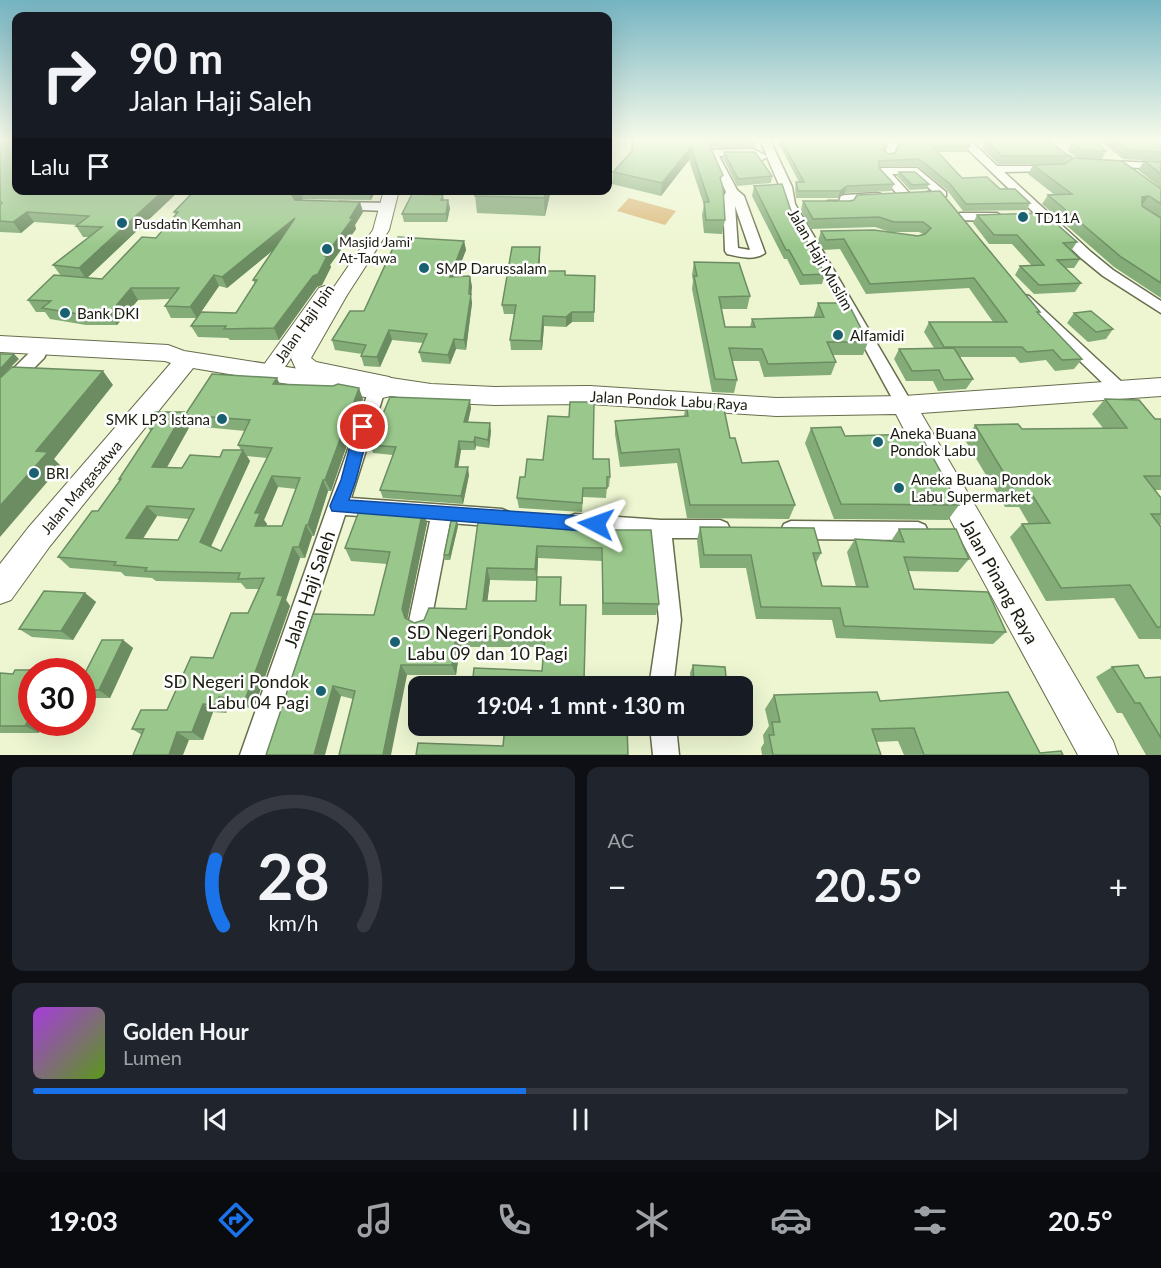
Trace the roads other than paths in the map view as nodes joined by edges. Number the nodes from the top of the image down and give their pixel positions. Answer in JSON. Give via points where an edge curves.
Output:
{"nodes":[{"id":1,"x":727,"y":175,"type":"edge"},
{"id":2,"x":774,"y":175,"type":"edge"},
{"id":3,"x":778,"y":175,"type":"edge"},
{"id":4,"x":886,"y":175,"type":"edge"},
{"id":5,"x":921,"y":175,"type":"edge"},
{"id":6,"x":1001,"y":175,"type":"edge"},
{"id":7,"x":1132,"y":175,"type":"edge"},
{"id":8,"x":1134,"y":177,"type":"edge"},
{"id":9,"x":782,"y":187,"type":"junction"},
{"id":10,"x":738,"y":191,"type":"dead end"},
{"id":11,"x":390,"y":195,"type":"edge"},
{"id":12,"x":906,"y":196,"type":"junction"},
{"id":13,"x":789,"y":204,"type":"junction"},
{"id":14,"x":324,"y":206,"type":"edge"},
{"id":15,"x":951,"y":206,"type":"junction"},
{"id":16,"x":385,"y":213,"type":"junction"},
{"id":17,"x":1027,"y":214,"type":"edge"},
{"id":18,"x":1010,"y":215,"type":"edge"},
{"id":19,"x":1042,"y":215,"type":"junction"},
{"id":20,"x":972,"y":236,"type":"edge"},
{"id":21,"x":1016,"y":288,"type":"edge"},
{"id":22,"x":331,"y":294,"type":"junction"},
{"id":23,"x":1161,"y":308,"type":"edge"},
{"id":24,"x":0,"y":344,"type":"edge"},
{"id":25,"x":33,"y":351,"type":"junction"},
{"id":26,"x":0,"y":352,"type":"edge"},
{"id":27,"x":163,"y":358,"type":"junction"},
{"id":28,"x":270,"y":371,"type":"junction"},
{"id":29,"x":1161,"y":387,"type":"edge"},
{"id":30,"x":384,"y":388,"type":"junction"},
{"id":31,"x":1119,"y":389,"type":"junction"},
{"id":32,"x":0,"y":392,"type":"edge"},
{"id":33,"x":910,"y":416,"type":"junction"},
{"id":34,"x":338,"y":506,"type":"junction"},
{"id":35,"x":442,"y":514,"type":"junction"},
{"id":36,"x":523,"y":519,"type":"edge"},
{"id":37,"x":558,"y":522,"type":"edge"},
{"id":38,"x":661,"y":529,"type":"junction"},
{"id":39,"x":745,"y":529,"type":"edge"},
{"id":40,"x":769,"y":530,"type":"edge"},
{"id":41,"x":952,"y":531,"type":"junction"},
{"id":42,"x":0,"y":589,"type":"edge"},
{"id":43,"x":420,"y":621,"type":"edge"},
{"id":44,"x":662,"y":676,"type":"edge"},
{"id":45,"x":664,"y":736,"type":"edge"},
{"id":46,"x":254,"y":755,"type":"edge"},
{"id":47,"x":666,"y":755,"type":"edge"},
{"id":48,"x":1099,"y":755,"type":"edge"}],
"edges":[{"from":1,"to":10,"type":"street"},
{"from":2,"to":9,"type":"street"},
{"from":3,"to":9,"type":"street","name":"Jalan Haji Muslim"},
{"from":4,"to":12,"type":"street"},
{"from":5,"to":15,"type":"street"},
{"from":6,"to":19,"type":"street"},
{"from":7,"to":8,"type":"street"},
{"from":9,"to":13,"type":"street","name":"Jalan Haji Muslim"},
{"from":11,"to":16,"type":"street","name":"Jalan Haji Ipin"},
{"from":12,"to":13,"type":"street","via":[[845,200],[846,204]]},
{"from":12,"to":15,"type":"street"},
{"from":13,"to":33,"type":"street","name":"Jalan Haji Muslim","via":[[811,235]]},
{"from":14,"to":16,"type":"street"},
{"from":15,"to":18,"type":"street"},
{"from":15,"to":20,"type":"street"},
{"from":16,"to":22,"type":"street","name":"Jalan Haji Ipin","via":[[381,231]]},
{"from":17,"to":19,"type":"street"},
{"from":19,"to":23,"type":"street","via":[[1098,264]]},
{"from":21,"to":31,"type":"street"},
{"from":22,"to":28,"type":"street","name":"Jalan Haji Ipin"},
{"from":22,"to":30,"type":"street","name":"Jalan Haji Ipin","via":[[301,355],[303,364],[320,371],[382,382]]},
{"from":24,"to":25,"type":"main road","name":"Jalan Pondok Labu Raya"},
{"from":25,"to":26,"type":"main road","name":"Jalan Pondok Labu Raya"},
{"from":25,"to":27,"type":"main road","name":"Jalan Pondok Labu Raya"},
{"from":25,"to":32,"type":"street"},
{"from":27,"to":28,"type":"main road","name":"Jalan Pondok Labu Raya"},
{"from":27,"to":42,"type":"main road","name":"Jalan Margasatwa"},
{"from":28,"to":30,"type":"main road","name":"Jalan Pondok Labu Raya"},
{"from":29,"to":31,"type":"main road"},
{"from":30,"to":33,"type":"main road","name":"Jalan Pondok Labu Raya","via":[[776,407],[879,406]]},
{"from":30,"to":34,"type":"street","name":"Jalan Haji Saleh","via":[[363,427]]},
{"from":31,"to":33,"type":"main road"},
{"from":33,"to":41,"type":"main road","name":"Jalan Pinang Raya"},
{"from":34,"to":35,"type":"street"},
{"from":34,"to":46,"type":"street","name":"Jalan Haji Saleh"},
{"from":35,"to":36,"type":"street"},
{"from":35,"to":43,"type":"street"},
{"from":37,"to":38,"type":"street"},
{"from":38,"to":39,"type":"street"},
{"from":38,"to":44,"type":"street","via":[[670,620]]},
{"from":40,"to":41,"type":"street"},
{"from":41,"to":48,"type":"main road","name":"Jalan Pinang Raya"},
{"from":45,"to":47,"type":"street"}]}
